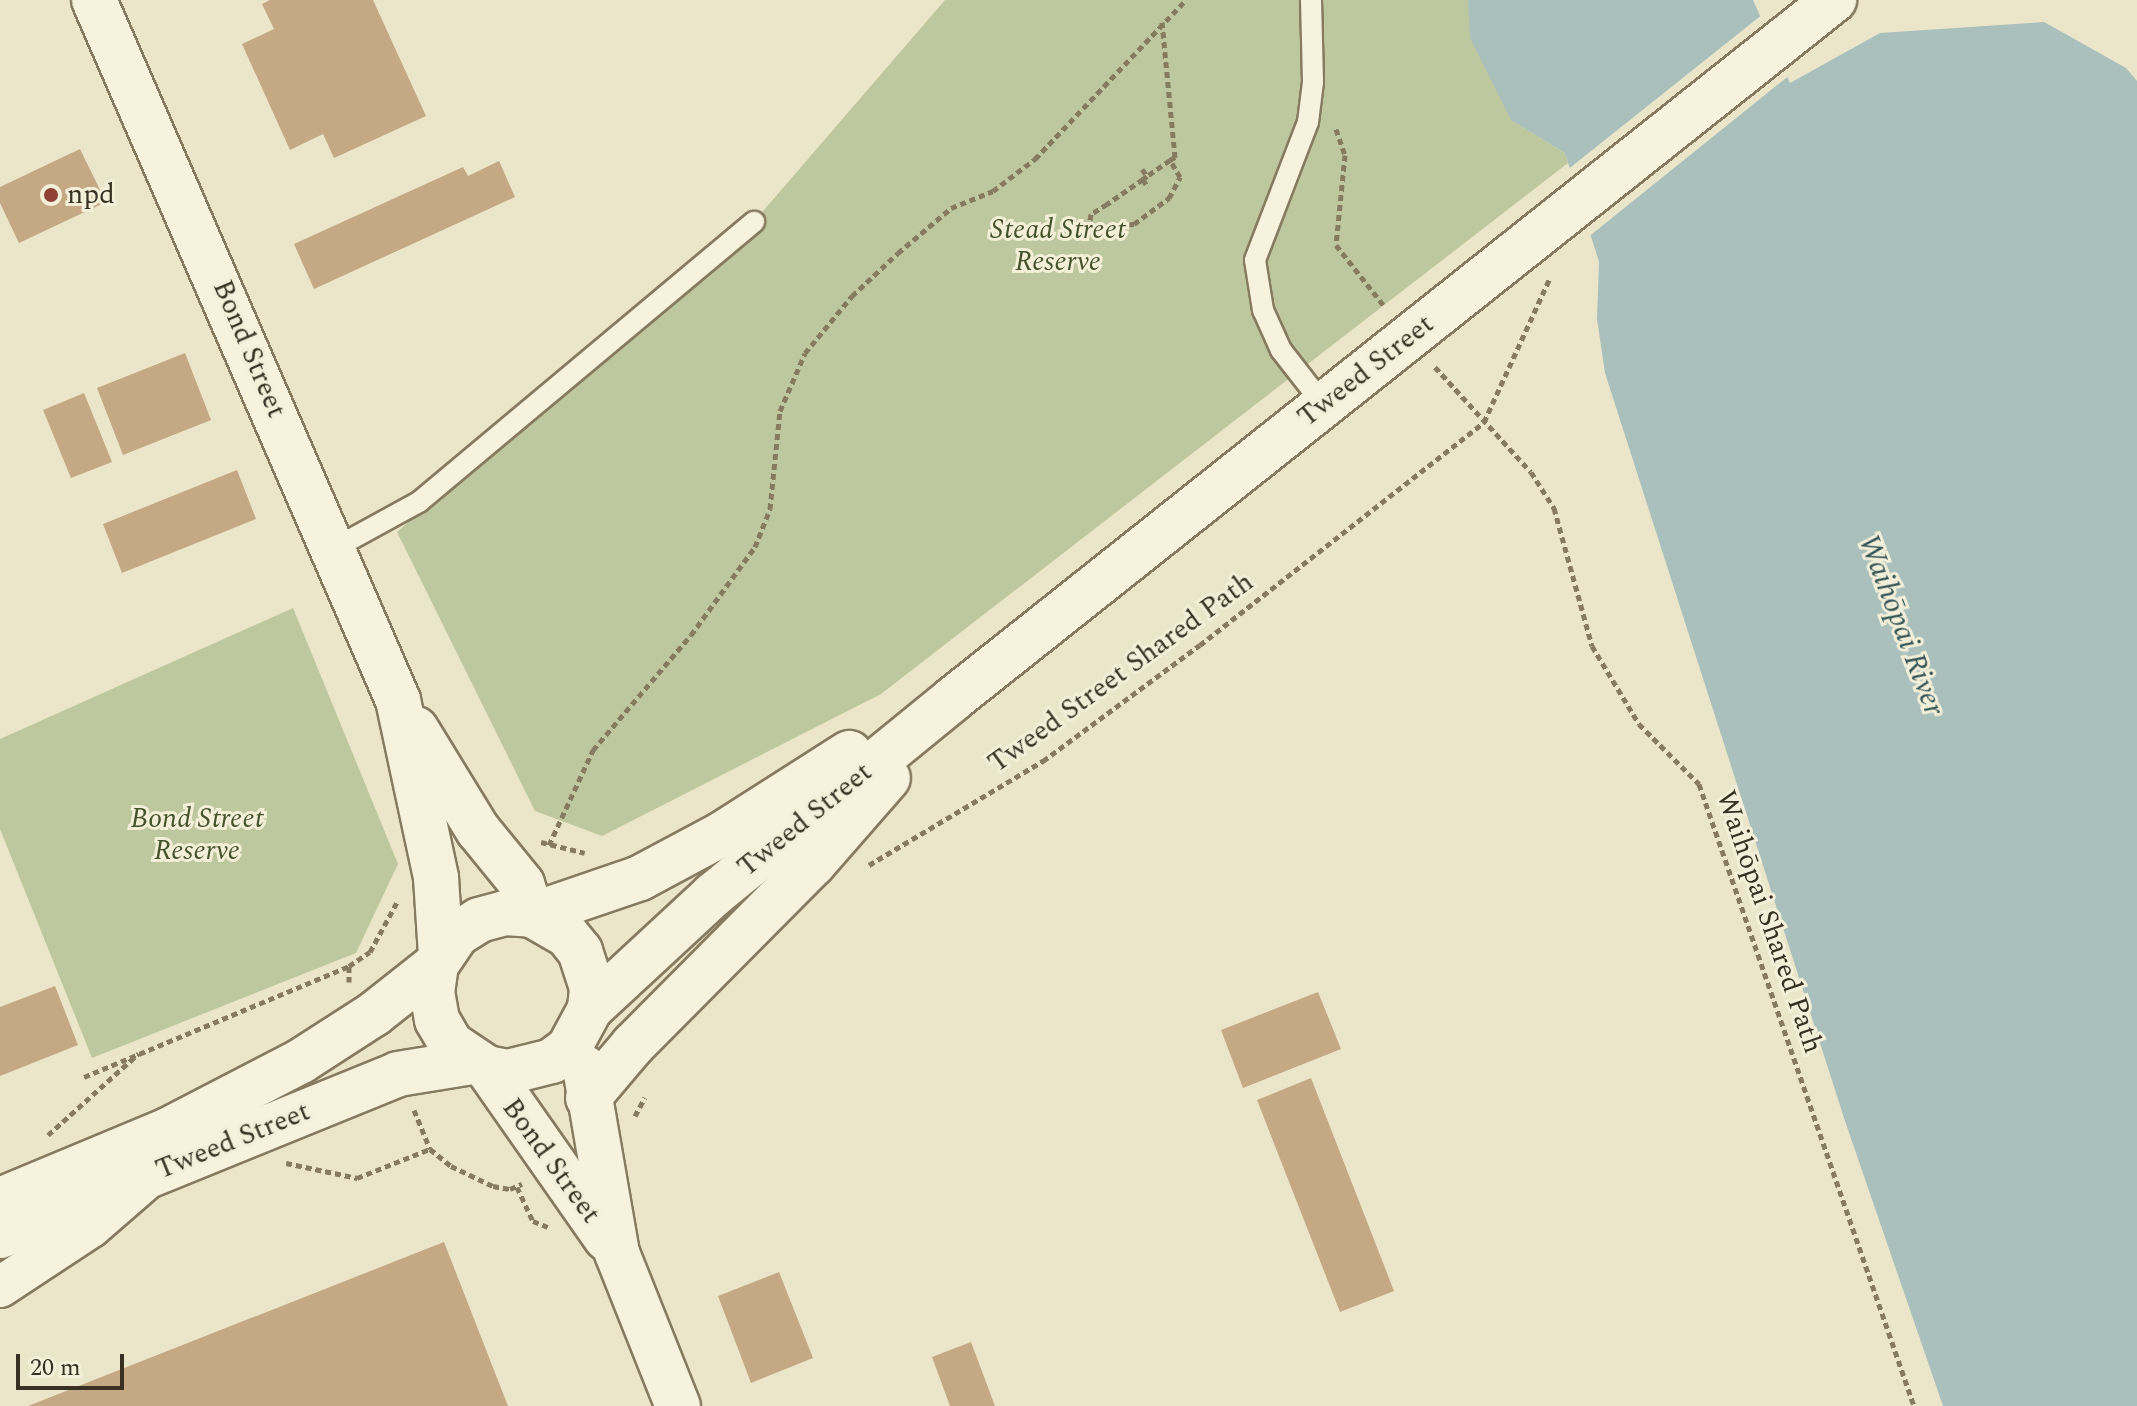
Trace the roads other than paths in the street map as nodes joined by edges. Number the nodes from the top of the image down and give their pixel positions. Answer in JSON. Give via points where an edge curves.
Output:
{"nodes":[{"id":1,"x":94,"y":0,"type":"edge"},
{"id":2,"x":1311,"y":0,"type":"edge"},
{"id":3,"x":1834,"y":0,"type":"edge"},
{"id":4,"x":754,"y":222,"type":"dead end"},
{"id":5,"x":1323,"y":404,"type":"junction"},
{"id":6,"x":335,"y":548,"type":"junction"},
{"id":7,"x":953,"y":699,"type":"junction"},
{"id":8,"x":398,"y":700,"type":"junction"},
{"id":9,"x":532,"y":915,"type":"junction"},
{"id":10,"x":439,"y":960,"type":"junction"},
{"id":11,"x":586,"y":1019,"type":"junction"},
{"id":12,"x":479,"y":1065,"type":"junction"},
{"id":13,"x":588,"y":1098,"type":"junction"},
{"id":14,"x":154,"y":1172,"type":"junction"},
{"id":15,"x":1,"y":1207,"type":"edge"},
{"id":16,"x":617,"y":1253,"type":"junction"},
{"id":17,"x":0,"y":1287,"type":"edge"},
{"id":18,"x":678,"y":1406,"type":"edge"}],
"edges":[{"from":1,"to":6,"type":"main road","name":"Bond Street"},
{"from":2,"to":5,"type":"lane","via":[[1313,82],[1295,161],[1255,260],[1263,310],[1281,350]]},
{"from":3,"to":5,"type":"main road","name":"Tweed Street","via":[[1567,211],[1400,327]]},
{"from":4,"to":6,"type":"lane","via":[[419,502]]},
{"from":5,"to":7,"type":"main road","name":"Tweed Street"},
{"from":6,"to":8,"type":"main road","name":"Bond Street"},
{"from":7,"to":9,"type":"main road","name":"Tweed Street","via":[[874,736],[722,834],[640,878]]},
{"from":7,"to":11,"type":"main road","name":"Tweed Street","via":[[713,895]]},
{"from":7,"to":13,"type":"main road","via":[[813,864],[633,1045]]},
{"from":8,"to":9,"type":"main road","name":"Bond Street","via":[[478,830],[522,884]]},
{"from":8,"to":10,"type":"main road","name":"Bond Street","via":[[436,878]]},
{"from":9,"to":10,"type":"main road","via":[[505,913],[479,920],[457,934]]},
{"from":9,"to":11,"type":"main road","name":"Bond Street","via":[[567,935],[580,951],[592,989]]},
{"from":10,"to":12,"type":"main road","name":"Bond Street","via":[[432,993],[437,1020],[451,1044]]},
{"from":10,"to":15,"type":"main road","name":"Tweed Street","via":[[374,1014],[301,1061]]},
{"from":11,"to":12,"type":"main road","name":"Bond Street","via":[[569,1048],[541,1065],[508,1072]]},
{"from":11,"to":13,"type":"main road","name":"Bond Street"},
{"from":12,"to":14,"type":"main road","name":"Tweed Street","via":[[398,1074]]},
{"from":12,"to":16,"type":"main road","name":"Bond Street"},
{"from":13,"to":16,"type":"main road","name":"Bond Street"},
{"from":14,"to":15,"type":"main road","name":"Tweed Street"},
{"from":14,"to":17,"type":"street","via":[[91,1227]]},
{"from":16,"to":18,"type":"main road","name":"Bond Street"}]}
